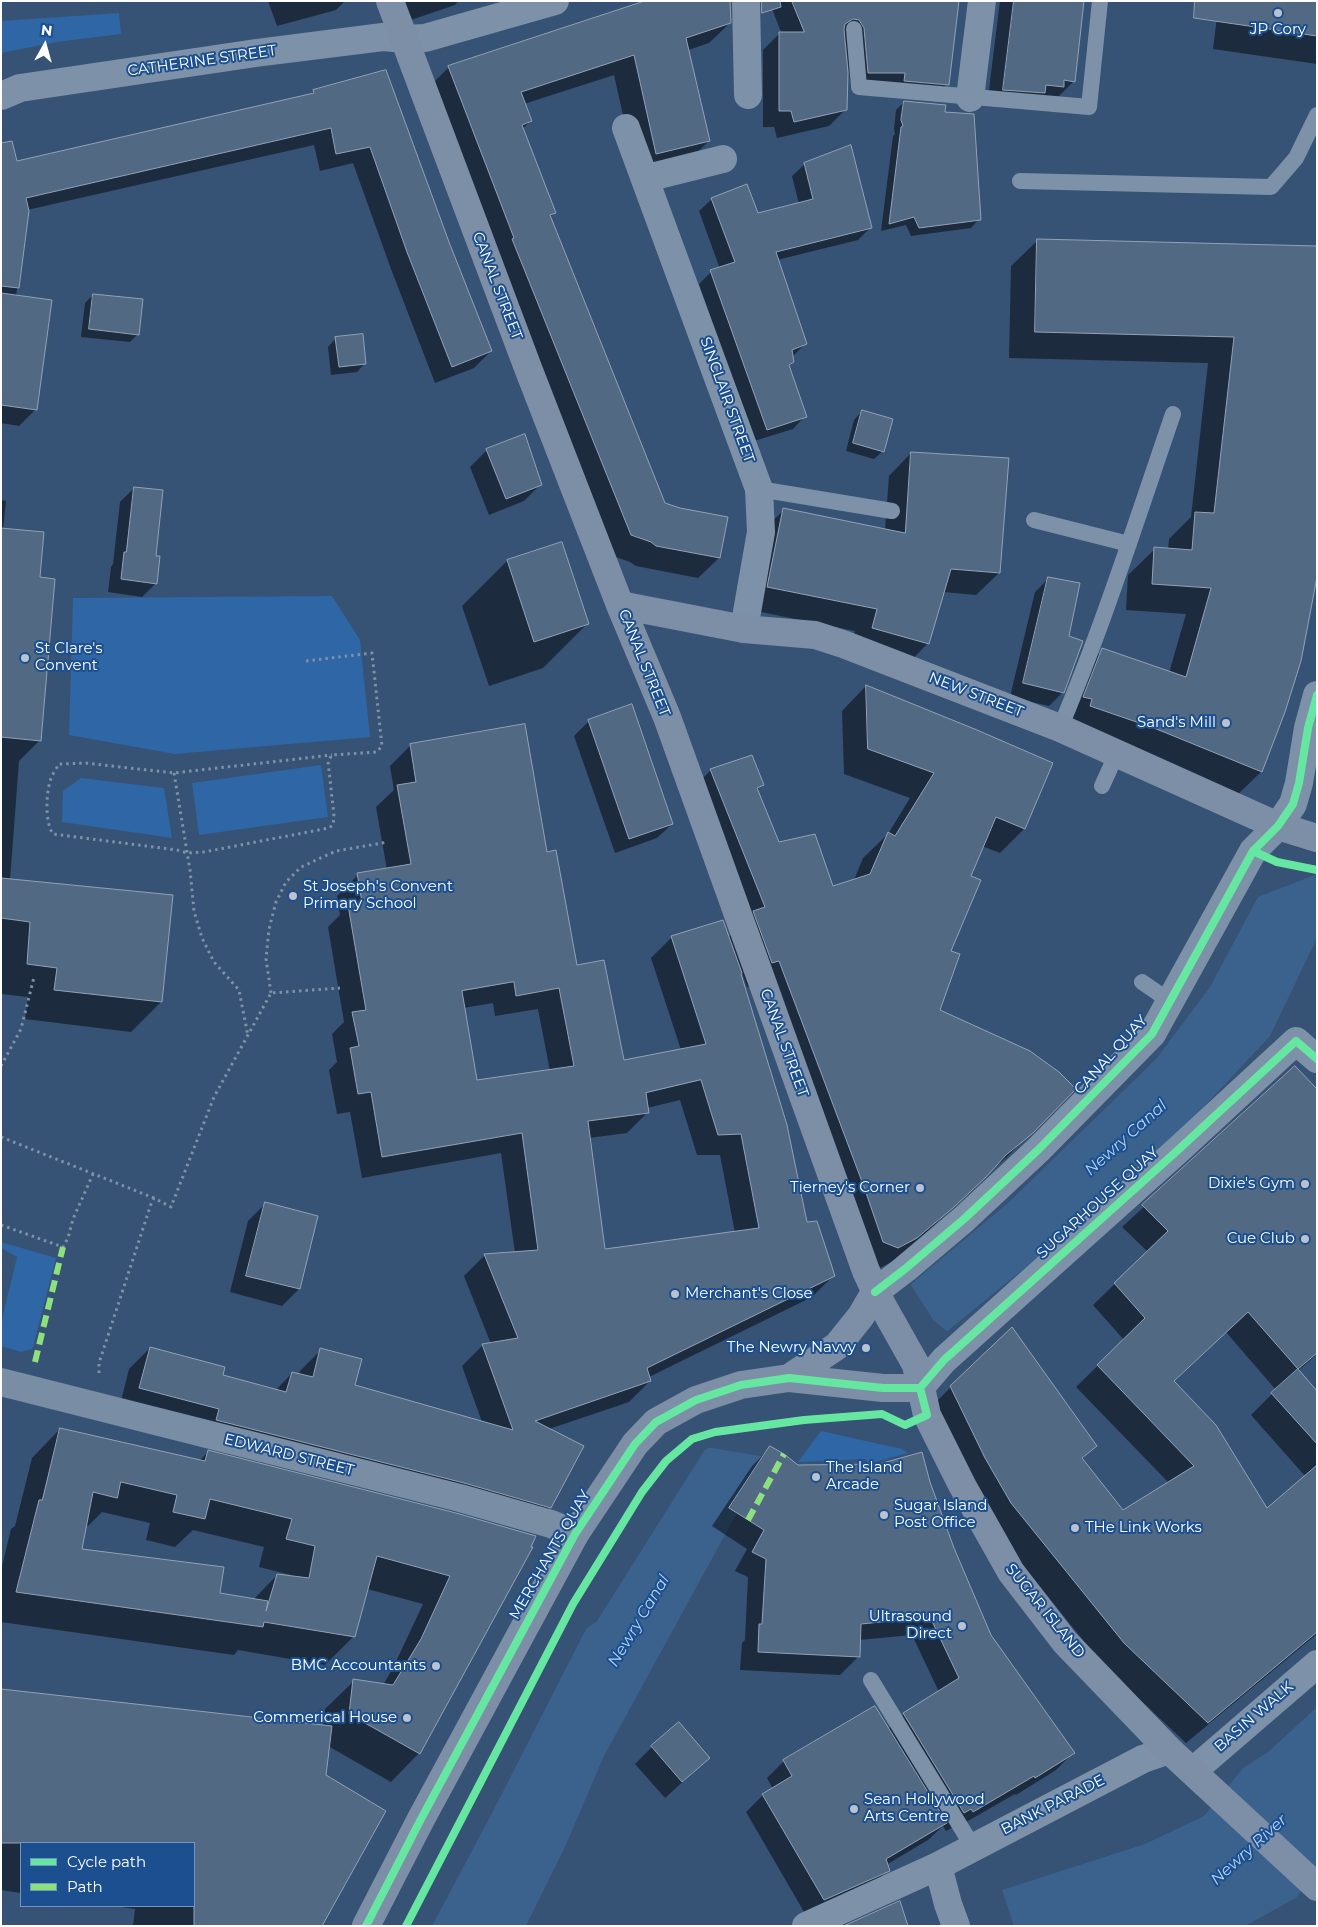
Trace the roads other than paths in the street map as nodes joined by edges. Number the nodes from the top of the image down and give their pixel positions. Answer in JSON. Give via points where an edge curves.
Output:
{"nodes":[{"id":1,"x":390,"y":1,"type":"edge"},
{"id":2,"x":555,"y":1,"type":"edge"},
{"id":3,"x":746,"y":1,"type":"edge"},
{"id":4,"x":982,"y":1,"type":"edge"},
{"id":5,"x":1100,"y":1,"type":"edge"},
{"id":6,"x":854,"y":29,"type":"dead end"},
{"id":7,"x":404,"y":39,"type":"junction"},
{"id":8,"x":748,"y":95,"type":"dead end"},
{"id":9,"x":1,"y":96,"type":"edge"},
{"id":10,"x":970,"y":98,"type":"junction"},
{"id":11,"x":1317,"y":115,"type":"edge"},
{"id":12,"x":626,"y":128,"type":"dead end"},
{"id":13,"x":722,"y":159,"type":"dead end"},
{"id":14,"x":646,"y":178,"type":"junction"},
{"id":15,"x":1020,"y":181,"type":"dead end"},
{"id":16,"x":1174,"y":414,"type":"dead end"},
{"id":17,"x":759,"y":489,"type":"junction"},
{"id":18,"x":892,"y":511,"type":"dead end"},
{"id":19,"x":1034,"y":520,"type":"dead end"},
{"id":20,"x":1129,"y":544,"type":"junction"},
{"id":21,"x":620,"y":605,"type":"junction"},
{"id":22,"x":744,"y":629,"type":"junction"},
{"id":23,"x":1317,"y":695,"type":"edge"},
{"id":24,"x":1060,"y":728,"type":"junction"},
{"id":25,"x":1117,"y":753,"type":"junction"},
{"id":26,"x":1102,"y":786,"type":"dead end"},
{"id":27,"x":1278,"y":826,"type":"junction"},
{"id":28,"x":1317,"y":838,"type":"edge"},
{"id":29,"x":1142,"y":982,"type":"dead end"},
{"id":30,"x":1171,"y":1002,"type":"junction"},
{"id":31,"x":1317,"y":1059,"type":"edge"},
{"id":32,"x":872,"y":1303,"type":"junction"},
{"id":33,"x":918,"y":1377,"type":"junction"},
{"id":34,"x":789,"y":1378,"type":"junction"},
{"id":35,"x":1,"y":1382,"type":"edge"},
{"id":36,"x":574,"y":1534,"type":"junction"},
{"id":37,"x":1317,"y":1664,"type":"edge"},
{"id":38,"x":871,"y":1680,"type":"dead end"},
{"id":39,"x":1169,"y":1750,"type":"junction"},
{"id":40,"x":1193,"y":1771,"type":"junction"},
{"id":41,"x":973,"y":1847,"type":"junction"},
{"id":42,"x":938,"y":1866,"type":"junction"},
{"id":43,"x":1317,"y":1887,"type":"edge"},
{"id":44,"x":952,"y":1915,"type":"edge"},
{"id":45,"x":366,"y":1926,"type":"edge"},
{"id":46,"x":806,"y":1926,"type":"edge"}],
"edges":[{"from":1,"to":7,"type":"main road","name":"CANAL STREET"},
{"from":2,"to":7,"type":"street","name":"CATHERINE STREET","via":[[425,38]]},
{"from":3,"to":8,"type":"street"},
{"from":4,"to":10,"type":"street"},
{"from":5,"to":10,"type":"lane","via":[[1089,107]]},
{"from":6,"to":10,"type":"lane","via":[[859,87]]},
{"from":7,"to":9,"type":"street","name":"CATHERINE STREET","via":[[383,37],[256,52],[20,88]]},
{"from":7,"to":21,"type":"main road","name":"CANAL STREET"},
{"from":11,"to":15,"type":"lane","via":[[1296,158],[1270,187]]},
{"from":12,"to":14,"type":"street","name":"SINCLAIR STREET"},
{"from":13,"to":14,"type":"street"},
{"from":14,"to":17,"type":"street","name":"SINCLAIR STREET"},
{"from":16,"to":20,"type":"lane"},
{"from":17,"to":18,"type":"lane"},
{"from":17,"to":22,"type":"street","name":"SINCLAIR STREET","via":[[761,532]]},
{"from":19,"to":20,"type":"lane"},
{"from":20,"to":24,"type":"lane"},
{"from":21,"to":22,"type":"main road","name":"NEW STREET"},
{"from":21,"to":32,"type":"main road","name":"CANAL STREET","via":[[667,717],[866,1271]]},
{"from":22,"to":24,"type":"main road","name":"NEW STREET","via":[[815,635]]},
{"from":23,"to":27,"type":"street","name":"CANAL QUAY","via":[[1293,804]]},
{"from":24,"to":25,"type":"main road","name":"NEW STREET"},
{"from":25,"to":26,"type":"lane"},
{"from":25,"to":27,"type":"main road","name":"NEW STREET"},
{"from":27,"to":28,"type":"main road","name":"NEW STREET"},
{"from":27,"to":30,"type":"street","name":"CANAL QUAY","via":[[1253,851]]},
{"from":29,"to":30,"type":"lane"},
{"from":30,"to":32,"type":"street","name":"CANAL QUAY","via":[[1152,1034],[1039,1149],[905,1269]]},
{"from":31,"to":33,"type":"street","name":"SUGARHOUSE QUAY","via":[[1296,1041],[944,1360]]},
{"from":32,"to":33,"type":"main road","name":"SUGAR ISLAND"},
{"from":32,"to":34,"type":"main road","name":"MERCHANTS QUAY","via":[[837,1346]]},
{"from":33,"to":34,"type":"main road","name":"MERCHANTS QUAY","via":[[883,1388]]},
{"from":33,"to":39,"type":"main road","name":"SUGAR ISLAND","via":[[927,1415],[1010,1572],[1065,1642]]},
{"from":34,"to":36,"type":"main road","name":"MERCHANTS QUAY","via":[[741,1385],[696,1400],[656,1422],[635,1444]]},
{"from":35,"to":36,"type":"main road","name":"EDWARD STREET","via":[[460,1498],[551,1524]]},
{"from":36,"to":45,"type":"main road","name":"MERCHANTS QUAY"},
{"from":37,"to":40,"type":"street","name":"BASIN WALK"},
{"from":38,"to":41,"type":"lane"},
{"from":39,"to":40,"type":"main road","name":"SUGAR ISLAND"},
{"from":39,"to":41,"type":"street","name":"BANK PARADE","via":[[1143,1758]]},
{"from":40,"to":43,"type":"main road","name":"SUGAR ISLAND"},
{"from":41,"to":42,"type":"street","name":"BANK PARADE"},
{"from":42,"to":44,"type":"street"},
{"from":42,"to":46,"type":"street","name":"BANK PARADE"}]}
